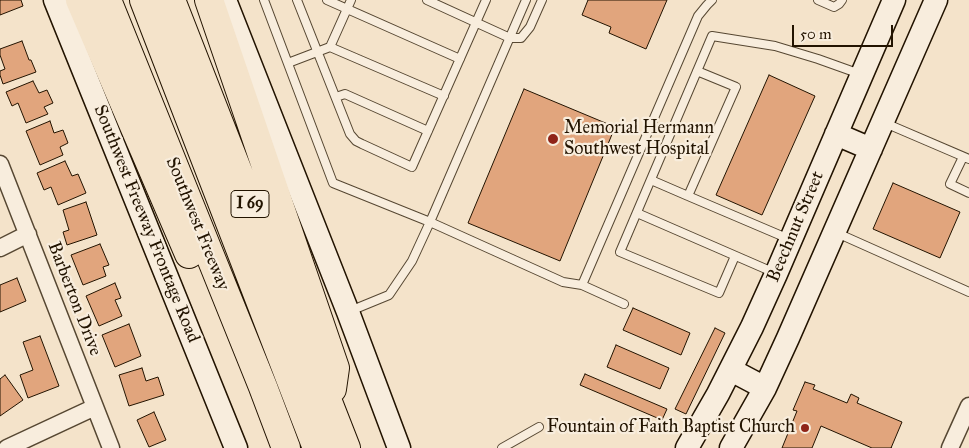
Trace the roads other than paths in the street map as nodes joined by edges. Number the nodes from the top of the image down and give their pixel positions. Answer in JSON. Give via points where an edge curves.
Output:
{"nodes":[{"id":1,"x":55,"y":0,"type":"edge"},
{"id":2,"x":80,"y":0,"type":"edge"},
{"id":3,"x":107,"y":0,"type":"edge"},
{"id":4,"x":144,"y":0,"type":"edge"},
{"id":5,"x":171,"y":0,"type":"edge"},
{"id":6,"x":209,"y":0,"type":"edge"},
{"id":7,"x":225,"y":0,"type":"edge"},
{"id":8,"x":264,"y":0,"type":"edge"},
{"id":9,"x":297,"y":0,"type":"edge"},
{"id":10,"x":327,"y":0,"type":"edge"},
{"id":11,"x":351,"y":0,"type":"edge"},
{"id":12,"x":427,"y":0,"type":"edge"},
{"id":13,"x":486,"y":0,"type":"edge"},
{"id":14,"x":526,"y":0,"type":"edge"},
{"id":15,"x":542,"y":0,"type":"edge"},
{"id":16,"x":712,"y":0,"type":"edge"},
{"id":17,"x":818,"y":0,"type":"edge"},
{"id":18,"x":842,"y":0,"type":"edge"},
{"id":19,"x":894,"y":0,"type":"edge"},
{"id":20,"x":936,"y":0,"type":"edge"},
{"id":21,"x":347,"y":9,"type":"junction"},
{"id":22,"x":476,"y":22,"type":"junction"},
{"id":23,"x":510,"y":38,"type":"junction"},
{"id":24,"x":330,"y":47,"type":"junction"},
{"id":25,"x":318,"y":51,"type":"junction"},
{"id":26,"x":460,"y":59,"type":"junction"},
{"id":27,"x":288,"y":62,"type":"junction"},
{"id":28,"x":697,"y":70,"type":"junction"},
{"id":29,"x":862,"y":75,"type":"junction"},
{"id":30,"x":444,"y":96,"type":"junction"},
{"id":31,"x":336,"y":97,"type":"junction"},
{"id":32,"x":883,"y":123,"type":"junction"},
{"id":33,"x":428,"y":130,"type":"junction"},
{"id":34,"x":836,"y":134,"type":"junction"},
{"id":35,"x":872,"y":149,"type":"junction"},
{"id":36,"x":966,"y":158,"type":"edge"},
{"id":37,"x":0,"y":164,"type":"edge"},
{"id":38,"x":651,"y":180,"type":"junction"},
{"id":39,"x":969,"y":193,"type":"edge"},
{"id":40,"x":688,"y":196,"type":"junction"},
{"id":41,"x":637,"y":213,"type":"junction"},
{"id":42,"x":430,"y":222,"type":"junction"},
{"id":43,"x":836,"y":232,"type":"junction"},
{"id":44,"x":28,"y":234,"type":"junction"},
{"id":45,"x":791,"y":240,"type":"junction"},
{"id":46,"x":0,"y":248,"type":"edge"},
{"id":47,"x":735,"y":256,"type":"junction"},
{"id":48,"x":776,"y":274,"type":"junction"},
{"id":49,"x":582,"y":285,"type":"junction"},
{"id":50,"x":969,"y":292,"type":"edge"},
{"id":51,"x":624,"y":304,"type":"dead end"},
{"id":52,"x":348,"y":312,"type":"junction"},
{"id":53,"x":730,"y":370,"type":"junction"},
{"id":54,"x":263,"y":387,"type":"junction"},
{"id":55,"x":765,"y":388,"type":"junction"},
{"id":56,"x":969,"y":406,"type":"edge"},
{"id":57,"x":95,"y":407,"type":"junction"},
{"id":58,"x":330,"y":408,"type":"junction"},
{"id":59,"x":539,"y":427,"type":"dead end"},
{"id":60,"x":7,"y":448,"type":"edge"},
{"id":61,"x":111,"y":448,"type":"edge"},
{"id":62,"x":236,"y":448,"type":"edge"},
{"id":63,"x":286,"y":448,"type":"edge"},
{"id":64,"x":317,"y":448,"type":"edge"},
{"id":65,"x":346,"y":448,"type":"edge"},
{"id":66,"x":399,"y":448,"type":"edge"},
{"id":67,"x":502,"y":448,"type":"edge"},
{"id":68,"x":687,"y":448,"type":"edge"},
{"id":69,"x":732,"y":448,"type":"edge"},
{"id":70,"x":950,"y":448,"type":"edge"}],
"edges":[{"from":1,"to":62,"type":"main road","name":"Southwest Freeway Frontage Road"},
{"from":2,"to":54,"type":"highway","via":[[233,357]]},
{"from":3,"to":54,"type":"highway","name":"Southwest Freeway"},
{"from":4,"to":64,"type":"highway"},
{"from":5,"to":58,"type":"highway","number":"I 69"},
{"from":6,"to":58,"type":"highway","via":[[335,368]]},
{"from":7,"to":52,"type":"main road"},
{"from":8,"to":27,"type":"lane"},
{"from":9,"to":25,"type":"lane"},
{"from":10,"to":21,"type":"lane"},
{"from":11,"to":21,"type":"lane"},
{"from":12,"to":22,"type":"lane"},
{"from":13,"to":22,"type":"lane"},
{"from":14,"to":23,"type":"lane"},
{"from":15,"to":23,"type":"lane","via":[[530,27],[521,38]]},
{"from":16,"to":49,"type":"lane","via":[[698,16]]},
{"from":17,"to":18,"type":"lane","via":[[834,7]]},
{"from":19,"to":29,"type":"main road","name":"Beechnut Street"},
{"from":20,"to":32,"type":"main road"},
{"from":21,"to":24,"type":"lane"},
{"from":21,"to":26,"type":"lane"},
{"from":22,"to":23,"type":"lane"},
{"from":22,"to":26,"type":"lane"},
{"from":23,"to":42,"type":"lane"},
{"from":24,"to":25,"type":"lane"},
{"from":24,"to":30,"type":"lane"},
{"from":25,"to":27,"type":"lane"},
{"from":25,"to":31,"type":"lane"},
{"from":26,"to":30,"type":"lane"},
{"from":27,"to":42,"type":"lane","via":[[334,183]]},
{"from":28,"to":29,"type":"lane","via":[[712,36],[775,46]]},
{"from":28,"to":38,"type":"lane"},
{"from":28,"to":40,"type":"lane","via":[[736,87]]},
{"from":29,"to":34,"type":"main road","name":"Beechnut Street"},
{"from":30,"to":33,"type":"lane"},
{"from":31,"to":33,"type":"lane","via":[[345,94]]},
{"from":31,"to":33,"type":"lane","via":[[350,134],[356,141],[412,167]]},
{"from":32,"to":35,"type":"main road"},
{"from":32,"to":36,"type":"lane"},
{"from":34,"to":35,"type":"main road"},
{"from":34,"to":45,"type":"main road","name":"Beechnut Street"},
{"from":35,"to":43,"type":"main road"},
{"from":36,"to":39,"type":"lane","via":[[950,184]]},
{"from":37,"to":44,"type":"street","name":"Barberton Drive"},
{"from":38,"to":40,"type":"lane"},
{"from":38,"to":41,"type":"lane"},
{"from":40,"to":45,"type":"lane"},
{"from":41,"to":47,"type":"lane"},
{"from":41,"to":47,"type":"lane","via":[[620,252],[719,293]]},
{"from":42,"to":49,"type":"lane","via":[[563,282]]},
{"from":42,"to":52,"type":"lane","via":[[412,261],[389,295]]},
{"from":43,"to":50,"type":"lane"},
{"from":43,"to":55,"type":"main road"},
{"from":44,"to":46,"type":"street"},
{"from":44,"to":57,"type":"street","name":"Barberton Drive"},
{"from":45,"to":48,"type":"main road","name":"Beechnut Street"},
{"from":47,"to":48,"type":"lane"},
{"from":48,"to":53,"type":"main road","name":"Beechnut Street"},
{"from":49,"to":51,"type":"lane"},
{"from":52,"to":66,"type":"main road"},
{"from":53,"to":55,"type":"main road"},
{"from":53,"to":68,"type":"main road","name":"Beechnut Street"},
{"from":54,"to":63,"type":"highway","name":"Southwest Freeway"},
{"from":55,"to":69,"type":"main road"},
{"from":56,"to":70,"type":"street"},
{"from":57,"to":60,"type":"street"},
{"from":57,"to":61,"type":"street","name":"Barberton Drive"},
{"from":58,"to":65,"type":"highway","number":"I 69"},
{"from":59,"to":67,"type":"lane"}]}
